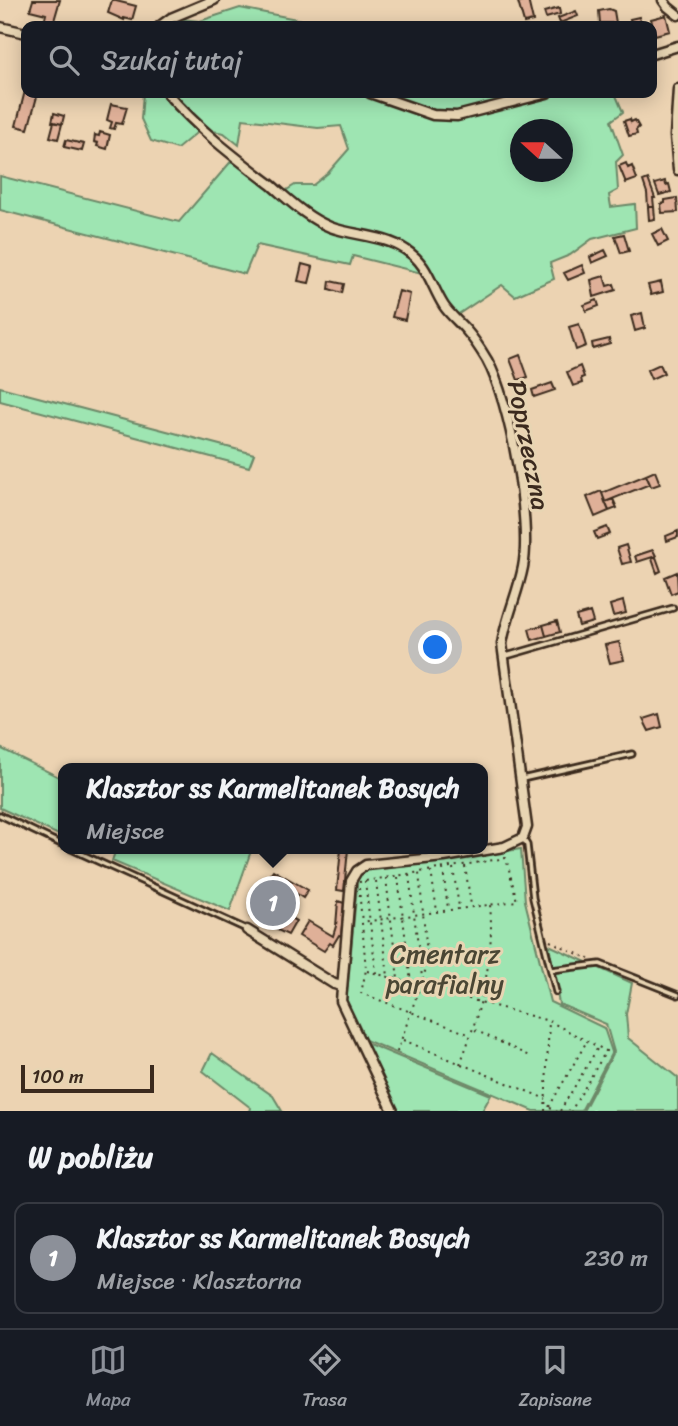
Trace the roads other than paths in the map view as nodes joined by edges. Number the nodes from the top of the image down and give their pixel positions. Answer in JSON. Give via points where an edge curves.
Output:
{"nodes":[{"id":1,"x":214,"y":0,"type":"edge"},
{"id":2,"x":663,"y":0,"type":"edge"},
{"id":3,"x":678,"y":15,"type":"edge"},
{"id":4,"x":167,"y":21,"type":"edge"},
{"id":5,"x":0,"y":27,"type":"edge"},
{"id":6,"x":21,"y":32,"type":"edge"},
{"id":7,"x":678,"y":46,"type":"edge"},
{"id":8,"x":657,"y":52,"type":"edge"},
{"id":9,"x":678,"y":89,"type":"edge"},
{"id":10,"x":172,"y":98,"type":"edge"},
{"id":11,"x":384,"y":98,"type":"edge"},
{"id":12,"x":527,"y":98,"type":"edge"},
{"id":13,"x":678,"y":170,"type":"edge"},
{"id":14,"x":673,"y":608,"type":"dead end"},
{"id":15,"x":503,"y":657,"type":"junction"},
{"id":16,"x":632,"y":754,"type":"dead end"},
{"id":17,"x":522,"y":779,"type":"junction"},
{"id":18,"x":0,"y":815,"type":"edge"},
{"id":19,"x":523,"y":838,"type":"junction"},
{"id":20,"x":58,"y":843,"type":"edge"},
{"id":21,"x":488,"y":850,"type":"edge"},
{"id":22,"x":82,"y":854,"type":"edge"},
{"id":23,"x":462,"y":854,"type":"edge"},
{"id":24,"x":247,"y":930,"type":"joint"},
{"id":25,"x":551,"y":970,"type":"junction"},
{"id":26,"x":342,"y":986,"type":"junction"},
{"id":27,"x":556,"y":992,"type":"dead end"},
{"id":28,"x":678,"y":995,"type":"edge"},
{"id":29,"x":393,"y":1111,"type":"edge"}],
"edges":[{"from":1,"to":4,"type":"street"},
{"from":2,"to":3,"type":"street"},
{"from":5,"to":6,"type":"street"},
{"from":7,"to":8,"type":"street"},
{"from":9,"to":13,"type":"street"},
{"from":10,"to":15,"type":"street","name":"Poprzeczna","via":[[200,129],[310,218],[406,250],[424,266],[445,308],[486,359],[505,404],[523,502],[523,567],[505,625]]},
{"from":11,"to":12,"type":"street","via":[[433,115],[457,116]]},
{"from":14,"to":15,"type":"lane"},
{"from":15,"to":17,"type":"street","name":"Poprzeczna"},
{"from":16,"to":17,"type":"lane"},
{"from":17,"to":19,"type":"street","name":"Poprzeczna","via":[[527,827]]},
{"from":18,"to":20,"type":"lane"},
{"from":19,"to":21,"type":"street"},
{"from":19,"to":25,"type":"lane"},
{"from":22,"to":24,"type":"lane"},
{"from":23,"to":26,"type":"street","via":[[360,868],[351,881]]},
{"from":24,"to":26,"type":"street"},
{"from":25,"to":27,"type":"lane"},
{"from":25,"to":28,"type":"lane","via":[[600,964]]},
{"from":26,"to":29,"type":"street","via":[[342,1006]]}]}
